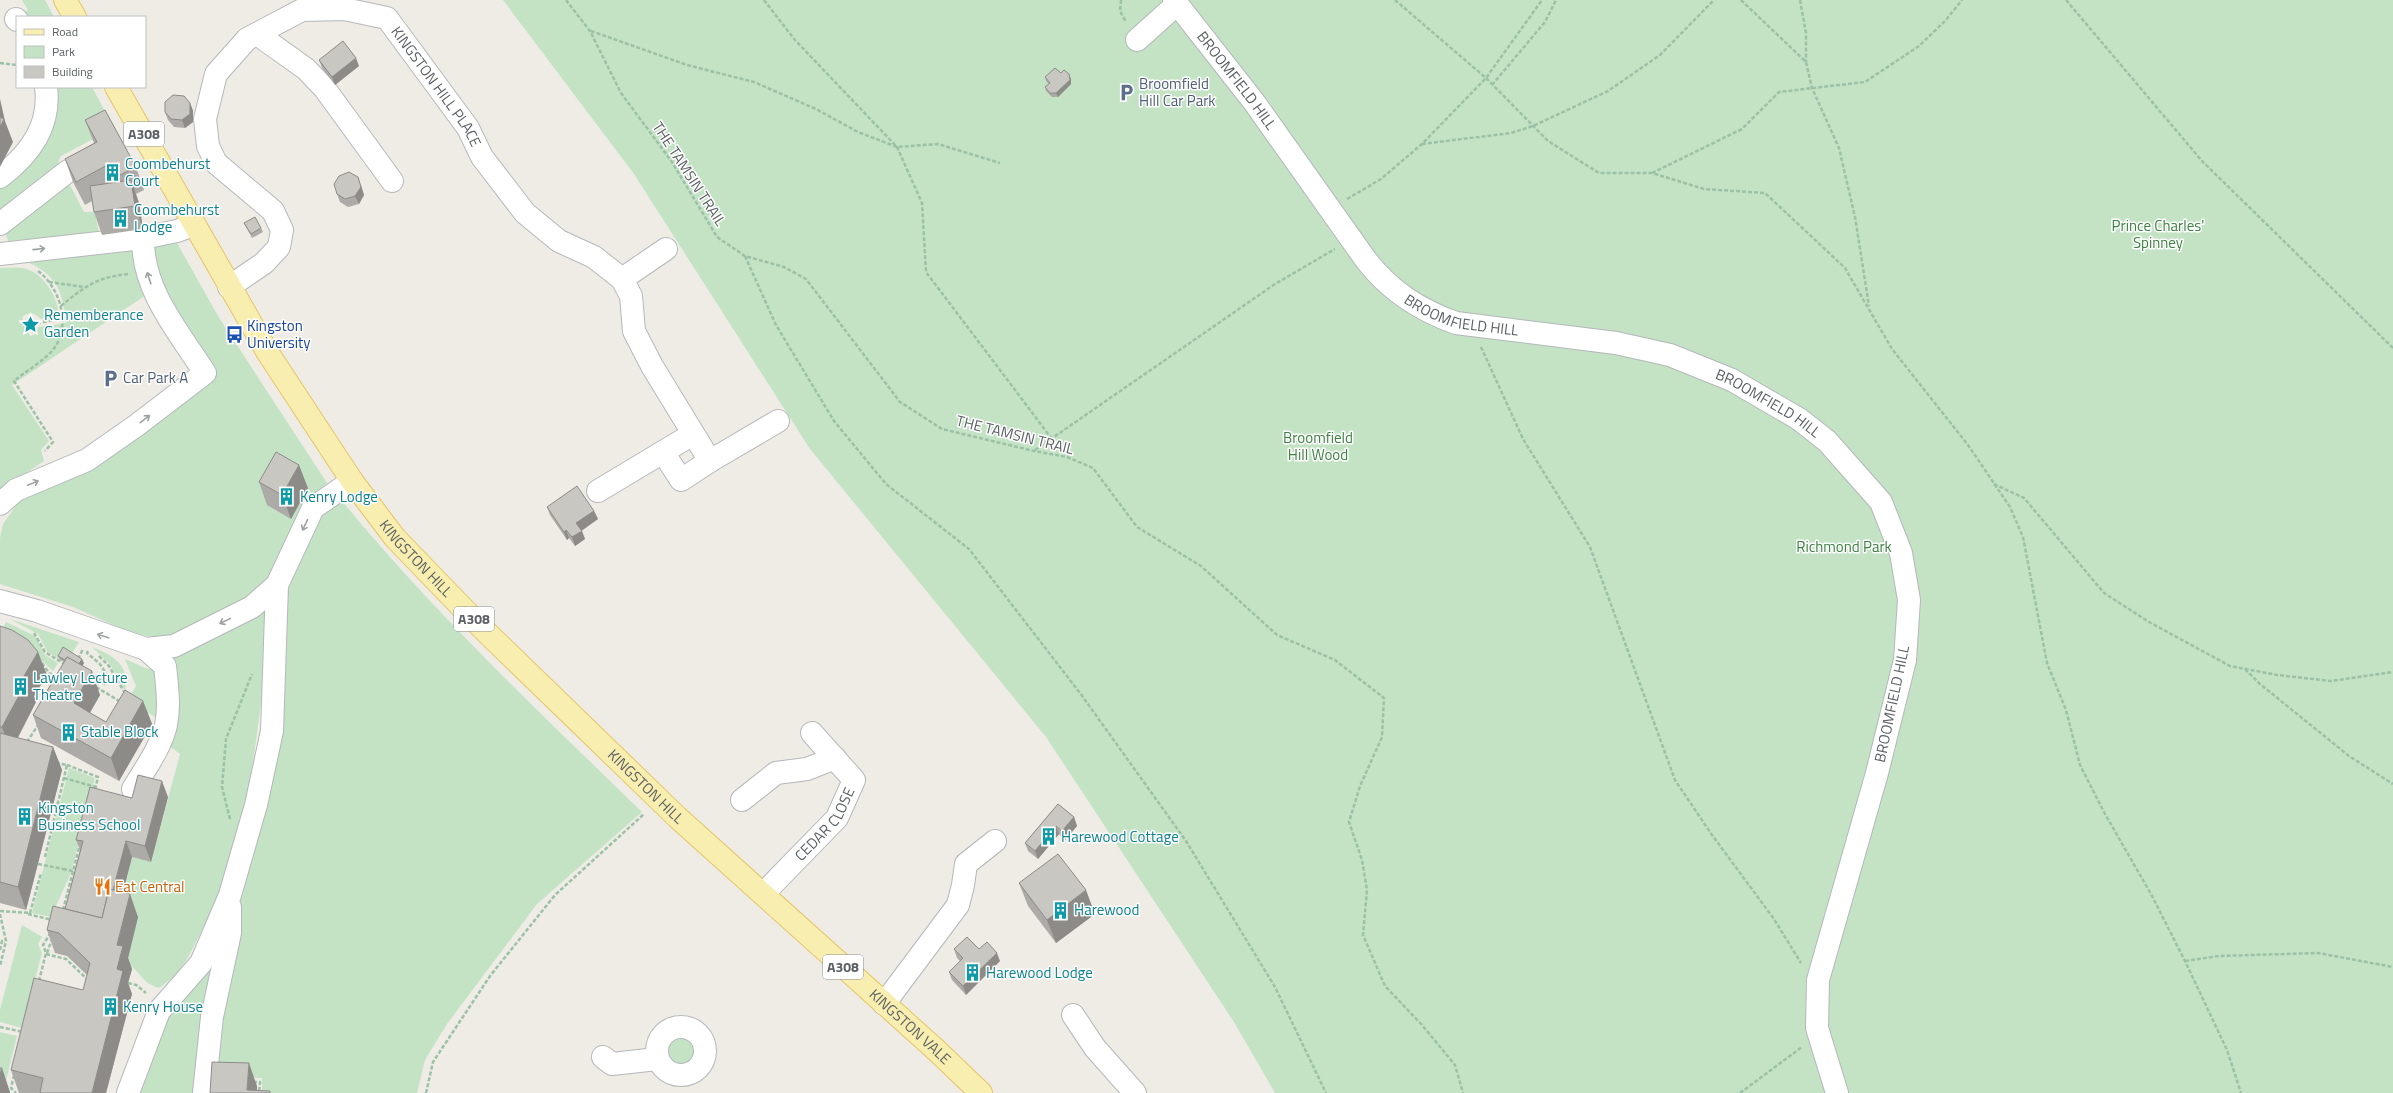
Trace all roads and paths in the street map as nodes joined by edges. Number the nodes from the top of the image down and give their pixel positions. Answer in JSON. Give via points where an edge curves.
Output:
{"nodes":[{"id":1,"x":65,"y":0,"type":"edge"},
{"id":2,"x":566,"y":0,"type":"edge"},
{"id":3,"x":764,"y":0,"type":"edge"},
{"id":4,"x":1395,"y":0,"type":"edge"},
{"id":5,"x":1542,"y":0,"type":"edge"},
{"id":6,"x":1556,"y":0,"type":"edge"},
{"id":7,"x":1714,"y":0,"type":"edge"},
{"id":8,"x":1741,"y":0,"type":"edge"},
{"id":9,"x":1800,"y":0,"type":"edge"},
{"id":10,"x":1962,"y":0,"type":"edge"},
{"id":11,"x":2066,"y":0,"type":"edge"},
{"id":12,"x":1175,"y":2,"type":"edge"},
{"id":13,"x":75,"y":16,"type":"edge"},
{"id":14,"x":590,"y":31,"type":"junction"},
{"id":15,"x":257,"y":34,"type":"junction"},
{"id":16,"x":1137,"y":40,"type":"dead end"},
{"id":17,"x":1806,"y":62,"type":"junction"},
{"id":18,"x":0,"y":63,"type":"edge"},
{"id":19,"x":16,"y":65,"type":"edge"},
{"id":20,"x":1486,"y":78,"type":"junction"},
{"id":21,"x":1492,"y":85,"type":"junction"},
{"id":22,"x":46,"y":88,"type":"edge"},
{"id":23,"x":117,"y":88,"type":"edge"},
{"id":24,"x":1812,"y":88,"type":"junction"},
{"id":25,"x":1533,"y":126,"type":"junction"},
{"id":26,"x":1422,"y":144,"type":"junction"},
{"id":27,"x":897,"y":147,"type":"junction"},
{"id":28,"x":1000,"y":162,"type":"dead end"},
{"id":29,"x":68,"y":171,"type":"edge"},
{"id":30,"x":1652,"y":173,"type":"junction"},
{"id":31,"x":0,"y":177,"type":"edge"},
{"id":32,"x":392,"y":181,"type":"dead end"},
{"id":33,"x":1329,"y":209,"type":"junction"},
{"id":34,"x":0,"y":224,"type":"edge"},
{"id":35,"x":193,"y":224,"type":"junction"},
{"id":36,"x":143,"y":238,"type":"junction"},
{"id":37,"x":1351,"y":240,"type":"junction"},
{"id":38,"x":666,"y":249,"type":"dead end"},
{"id":39,"x":0,"y":253,"type":"edge"},
{"id":40,"x":746,"y":256,"type":"junction"},
{"id":41,"x":33,"y":268,"type":"dead end"},
{"id":42,"x":146,"y":269,"type":"junction"},
{"id":43,"x":622,"y":279,"type":"junction"},
{"id":44,"x":49,"y":282,"type":"junction"},
{"id":45,"x":84,"y":287,"type":"junction"},
{"id":46,"x":229,"y":287,"type":"junction"},
{"id":47,"x":61,"y":306,"type":"junction"},
{"id":48,"x":1869,"y":309,"type":"junction"},
{"id":49,"x":62,"y":319,"type":"junction"},
{"id":50,"x":31,"y":324,"type":"dead end"},
{"id":51,"x":1470,"y":324,"type":"junction"},
{"id":52,"x":2393,"y":348,"type":"edge"},
{"id":53,"x":778,"y":421,"type":"dead end"},
{"id":54,"x":693,"y":434,"type":"junction"},
{"id":55,"x":1052,"y":439,"type":"junction"},
{"id":56,"x":45,"y":451,"type":"dead end"},
{"id":57,"x":1034,"y":451,"type":"junction"},
{"id":58,"x":663,"y":452,"type":"junction"},
{"id":59,"x":710,"y":461,"type":"junction"},
{"id":60,"x":352,"y":481,"type":"junction"},
{"id":61,"x":1994,"y":483,"type":"junction"},
{"id":62,"x":598,"y":491,"type":"dead end"},
{"id":63,"x":0,"y":504,"type":"edge"},
{"id":64,"x":276,"y":585,"type":"junction"},
{"id":65,"x":0,"y":601,"type":"edge"},
{"id":66,"x":30,"y":631,"type":"dead end"},
{"id":67,"x":90,"y":649,"type":"dead end"},
{"id":68,"x":146,"y":649,"type":"junction"},
{"id":69,"x":96,"y":653,"type":"dead end"},
{"id":70,"x":78,"y":659,"type":"edge"},
{"id":71,"x":40,"y":662,"type":"dead end"},
{"id":72,"x":75,"y":664,"type":"edge"},
{"id":73,"x":72,"y":669,"type":"edge"},
{"id":74,"x":2244,"y":669,"type":"junction"},
{"id":75,"x":253,"y":671,"type":"dead end"},
{"id":76,"x":2393,"y":672,"type":"edge"},
{"id":77,"x":59,"y":679,"type":"edge"},
{"id":78,"x":126,"y":695,"type":"edge"},
{"id":79,"x":121,"y":702,"type":"junction"},
{"id":80,"x":126,"y":705,"type":"edge"},
{"id":81,"x":117,"y":708,"type":"edge"},
{"id":82,"x":40,"y":722,"type":"edge"},
{"id":83,"x":812,"y":733,"type":"dead end"},
{"id":84,"x":24,"y":748,"type":"edge"},
{"id":85,"x":835,"y":758,"type":"junction"},
{"id":86,"x":54,"y":762,"type":"edge"},
{"id":87,"x":68,"y":765,"type":"junction"},
{"id":88,"x":64,"y":778,"type":"junction"},
{"id":89,"x":2393,"y":784,"type":"edge"},
{"id":90,"x":96,"y":787,"type":"junction"},
{"id":91,"x":133,"y":789,"type":"edge"},
{"id":92,"x":93,"y":796,"type":"edge"},
{"id":93,"x":742,"y":800,"type":"dead end"},
{"id":94,"x":648,"y":810,"type":"dead end"},
{"id":95,"x":231,"y":825,"type":"dead end"},
{"id":96,"x":81,"y":840,"type":"edge"},
{"id":97,"x":995,"y":841,"type":"dead end"},
{"id":98,"x":45,"y":857,"type":"dead end"},
{"id":99,"x":38,"y":864,"type":"dead end"},
{"id":100,"x":73,"y":871,"type":"junction"},
{"id":101,"x":41,"y":873,"type":"dead end"},
{"id":102,"x":756,"y":888,"type":"junction"},
{"id":103,"x":230,"y":895,"type":"junction"},
{"id":104,"x":0,"y":911,"type":"edge"},
{"id":105,"x":0,"y":914,"type":"edge"},
{"id":106,"x":27,"y":914,"type":"junction"},
{"id":107,"x":62,"y":914,"type":"edge"},
{"id":108,"x":60,"y":921,"type":"edge"},
{"id":109,"x":5,"y":942,"type":"junction"},
{"id":110,"x":0,"y":950,"type":"edge"},
{"id":111,"x":46,"y":954,"type":"junction"},
{"id":112,"x":2185,"y":961,"type":"junction"},
{"id":113,"x":0,"y":966,"type":"edge"},
{"id":114,"x":2393,"y":967,"type":"edge"},
{"id":115,"x":1818,"y":980,"type":"junction"},
{"id":116,"x":38,"y":983,"type":"edge"},
{"id":117,"x":128,"y":983,"type":"dead end"},
{"id":118,"x":92,"y":984,"type":"edge"},
{"id":119,"x":149,"y":997,"type":"dead end"},
{"id":120,"x":884,"y":1004,"type":"junction"},
{"id":121,"x":1073,"y":1015,"type":"dead end"},
{"id":122,"x":27,"y":1025,"type":"edge"},
{"id":123,"x":0,"y":1027,"type":"edge"},
{"id":124,"x":25,"y":1032,"type":"junction"},
{"id":125,"x":1819,"y":1035,"type":"junction"},
{"id":126,"x":24,"y":1039,"type":"edge"},
{"id":127,"x":603,"y":1057,"type":"dead end"},
{"id":128,"x":657,"y":1059,"type":"junction"},
{"id":129,"x":15,"y":1074,"type":"edge"},
{"id":130,"x":244,"y":1082,"type":"edge"},
{"id":131,"x":688,"y":1084,"type":"edge"},
{"id":132,"x":16,"y":1093,"type":"edge"},
{"id":133,"x":128,"y":1093,"type":"edge"},
{"id":134,"x":204,"y":1093,"type":"edge"},
{"id":135,"x":260,"y":1093,"type":"edge"},
{"id":136,"x":426,"y":1093,"type":"edge"},
{"id":137,"x":981,"y":1093,"type":"edge"},
{"id":138,"x":1135,"y":1093,"type":"edge"},
{"id":139,"x":1326,"y":1093,"type":"edge"},
{"id":140,"x":1463,"y":1093,"type":"edge"},
{"id":141,"x":1740,"y":1093,"type":"edge"},
{"id":142,"x":1837,"y":1093,"type":"edge"},
{"id":143,"x":2241,"y":1093,"type":"edge"}],
"edges":[{"from":1,"to":13,"type":"main road"},
{"from":2,"to":14,"type":"path","name":"THE TAMSIN TRAIL"},
{"from":3,"to":27,"type":"path","via":[[796,40]]},
{"from":4,"to":20,"type":"path"},
{"from":5,"to":20,"type":"path"},
{"from":6,"to":21,"type":"path","via":[[1545,22]]},
{"from":7,"to":25,"type":"path","via":[[1660,55],[1608,91]]},
{"from":8,"to":17,"type":"path"},
{"from":9,"to":17,"type":"path","via":[[1806,33]]},
{"from":10,"to":24,"type":"path","via":[[1919,46],[1865,82]]},
{"from":11,"to":52,"type":"path","via":[[2202,161]]},
{"from":12,"to":16,"type":"street"},
{"from":12,"to":33,"type":"street","name":"BROOMFIELD HILL","via":[[1254,102]]},
{"from":14,"to":27,"type":"path","via":[[687,65],[754,82],[816,109],[858,132]]},
{"from":14,"to":40,"type":"path","name":"THE TAMSIN TRAIL","via":[[621,93],[672,162],[718,237]]},
{"from":15,"to":32,"type":"street","via":[[306,69],[325,89]]},
{"from":15,"to":43,"type":"street","name":"KINGSTON HILL PLACE","via":[[302,10],[344,9],[387,18],[468,128],[482,157],[525,213],[559,241],[594,257]]},
{"from":15,"to":46,"type":"street","name":"KINGSTON HILL PLACE","via":[[247,39],[216,74],[205,119],[208,146],[216,162],[273,211],[282,230],[279,247],[264,263]]},
{"from":17,"to":24,"type":"path"},
{"from":18,"to":19,"type":"path"},
{"from":20,"to":21,"type":"path"},
{"from":20,"to":26,"type":"path"},
{"from":21,"to":25,"type":"path"},
{"from":22,"to":31,"type":"street","via":[[48,101],[44,125],[11,168]]},
{"from":23,"to":35,"type":"main road","name":"KINGSTON HILL","number":"A308"},
{"from":24,"to":30,"type":"path","via":[[1779,92],[1742,129]]},
{"from":24,"to":48,"type":"path","via":[[1839,148],[1855,216]]},
{"from":25,"to":26,"type":"path","via":[[1511,133]]},
{"from":25,"to":30,"type":"path","via":[[1548,141],[1599,173]]},
{"from":26,"to":33,"type":"path","via":[[1381,179]]},
{"from":27,"to":28,"type":"path","via":[[938,144]]},
{"from":27,"to":55,"type":"path","via":[[922,203],[926,272]]},
{"from":29,"to":34,"type":"street"},
{"from":30,"to":48,"type":"path","via":[[1704,189],[1765,193],[1845,268]]},
{"from":33,"to":37,"type":"street","name":"BROOMFIELD HILL"},
{"from":35,"to":36,"type":"street","via":[[177,231]]},
{"from":35,"to":46,"type":"main road","name":"KINGSTON HILL","number":"A308"},
{"from":39,"to":36,"type":"street","one_way":true},
{"from":36,"to":42,"type":"street"},
{"from":37,"to":51,"type":"street","name":"BROOMFIELD HILL","via":[[1382,280],[1400,295],[1437,316]]},
{"from":37,"to":55,"type":"path","via":[[1275,284]]},
{"from":38,"to":43,"type":"street"},
{"from":40,"to":57,"type":"path","name":"THE TAMSIN TRAIL","via":[[784,267],[806,279],[900,402],[942,429]]},
{"from":40,"to":139,"type":"path","via":[[776,325],[834,421],[886,484],[969,550],[1080,693],[1186,841],[1275,987]]},
{"from":41,"to":44,"type":"path"},
{"from":42,"to":45,"type":"path","via":[[99,279]]},
{"from":63,"to":42,"type":"street","one_way":true,"via":[[16,490],[87,460],[205,373],[154,294]]},
{"from":43,"to":54,"type":"street","name":"KINGSTON HILL PLACE","via":[[631,296],[634,331]]},
{"from":44,"to":45,"type":"path"},
{"from":44,"to":47,"type":"path"},
{"from":45,"to":47,"type":"path"},
{"from":46,"to":60,"type":"main road","name":"KINGSTON HILL","number":"A308","via":[[268,353]]},
{"from":47,"to":49,"type":"path"},
{"from":48,"to":61,"type":"path","via":[[1892,349],[1968,445]]},
{"from":49,"to":50,"type":"path"},
{"from":49,"to":56,"type":"path","via":[[59,338],[53,350],[14,381],[54,442]]},
{"from":51,"to":115,"type":"path","via":[[1523,440],[1590,547],[1675,780],[1774,919],[1798,960]]},
{"from":51,"to":115,"type":"street","name":"BROOMFIELD HILL","via":[[1616,343],[1670,355],[1732,380],[1799,419],[1827,441],[1881,502],[1901,553],[1909,600],[1905,660],[1877,773]]},
{"from":53,"to":59,"type":"street"},
{"from":54,"to":58,"type":"street"},
{"from":54,"to":59,"type":"street","name":"KINGSTON HILL PLACE"},
{"from":55,"to":57,"type":"path"},
{"from":57,"to":140,"type":"path","name":"THE TAMSIN TRAIL","via":[[1067,457],[1093,468],[1137,527],[1201,566],[1277,635],[1335,660],[1384,698],[1382,737],[1360,786],[1348,822],[1362,860],[1368,890],[1363,936],[1385,986],[1455,1065]]},
{"from":58,"to":59,"type":"street","via":[[681,480]]},
{"from":58,"to":62,"type":"street"},
{"from":60,"to":64,"type":"street","one_way":true,"via":[[313,508]]},
{"from":60,"to":102,"type":"main road","name":"KINGSTON HILL","number":"A308","via":[[395,538],[481,627],[677,817]]},
{"from":61,"to":74,"type":"path","via":[[2024,498],[2104,593],[2149,622],[2223,662]]},
{"from":61,"to":112,"type":"path","via":[[2010,506],[2023,537],[2047,663],[2066,710],[2080,765]]},
{"from":64,"to":68,"type":"street","one_way":true,"via":[[252,608],[174,646]]},
{"from":64,"to":103,"type":"street","via":[[272,731],[256,805]]},
{"from":68,"to":65,"type":"street","one_way":true,"via":[[37,611]]},
{"from":66,"to":73,"type":"path","via":[[36,635],[45,652]]},
{"from":67,"to":79,"type":"path","via":[[87,653],[100,664],[110,680],[105,684],[95,676],[89,683]]},
{"from":68,"to":91,"type":"street","via":[[165,666],[168,691],[166,726],[151,759]]},
{"from":69,"to":78,"type":"path","via":[[109,666]]},
{"from":70,"to":72,"type":"path"},
{"from":71,"to":77,"type":"path","via":[[49,673]]},
{"from":74,"to":76,"type":"path","via":[[2331,681]]},
{"from":74,"to":89,"type":"path","via":[[2349,756]]},
{"from":75,"to":95,"type":"path","via":[[226,739],[222,787]]},
{"from":79,"to":80,"type":"path"},
{"from":79,"to":81,"type":"path"},
{"from":82,"to":84,"type":"path"},
{"from":83,"to":85,"type":"street","name":"CEDAR CLOSE"},
{"from":85,"to":93,"type":"street","via":[[808,768],[776,773]]},
{"from":85,"to":102,"type":"street","name":"CEDAR CLOSE","via":[[854,780],[837,818]]},
{"from":86,"to":87,"type":"path"},
{"from":87,"to":88,"type":"path"},
{"from":87,"to":90,"type":"path","via":[[98,777]]},
{"from":88,"to":90,"type":"path"},
{"from":88,"to":98,"type":"path"},
{"from":90,"to":92,"type":"path"},
{"from":94,"to":136,"type":"path","via":[[555,896],[490,976],[433,1062]]},
{"from":96,"to":100,"type":"path"},
{"from":97,"to":120,"type":"street","via":[[966,864],[964,885],[958,905]]},
{"from":99,"to":100,"type":"path","bridge":true},
{"from":100,"to":107,"type":"path"},
{"from":101,"to":106,"type":"path","via":[[30,913]]},
{"from":102,"to":120,"type":"main road","name":"KINGSTON VALE","number":"A308"},
{"from":103,"to":133,"type":"street","via":[[201,963],[159,1011]]},
{"from":103,"to":134,"type":"street","via":[[230,934],[212,1017]]},
{"from":104,"to":106,"type":"path"},
{"from":105,"to":109,"type":"path"},
{"from":106,"to":108,"type":"path"},
{"from":109,"to":110,"type":"path","via":[[2,941]]},
{"from":109,"to":113,"type":"path"},
{"from":111,"to":111,"type":"path","via":[[52,940],[53,930],[43,945]]},
{"from":111,"to":116,"type":"path"},
{"from":111,"to":118,"type":"path","via":[[66,959]]},
{"from":112,"to":114,"type":"path","via":[[2219,956],[2318,953]]},
{"from":112,"to":143,"type":"path","via":[[2227,1050]]},
{"from":115,"to":125,"type":"street","name":"BROOMFIELD HILL"},
{"from":117,"to":119,"type":"path","via":[[141,988]]},
{"from":120,"to":137,"type":"main road","name":"KINGSTON VALE","number":"A308"},
{"from":121,"to":138,"type":"street","via":[[1095,1048]]},
{"from":122,"to":124,"type":"path"},
{"from":123,"to":124,"type":"path"},
{"from":124,"to":126,"type":"path"},
{"from":125,"to":141,"type":"path"},
{"from":125,"to":142,"type":"street","name":"BROOMFIELD HILL"},
{"from":127,"to":128,"type":"street","via":[[612,1064]]},
{"from":128,"to":131,"type":"street","via":[[663,1068]]},
{"from":128,"to":131,"type":"street","via":[[658,1042],[669,1030],[684,1027],[695,1032],[704,1046],[703,1061]]},
{"from":129,"to":132,"type":"path","via":[[11,1088]]},
{"from":130,"to":135,"type":"path","via":[[260,1082]]}]}
